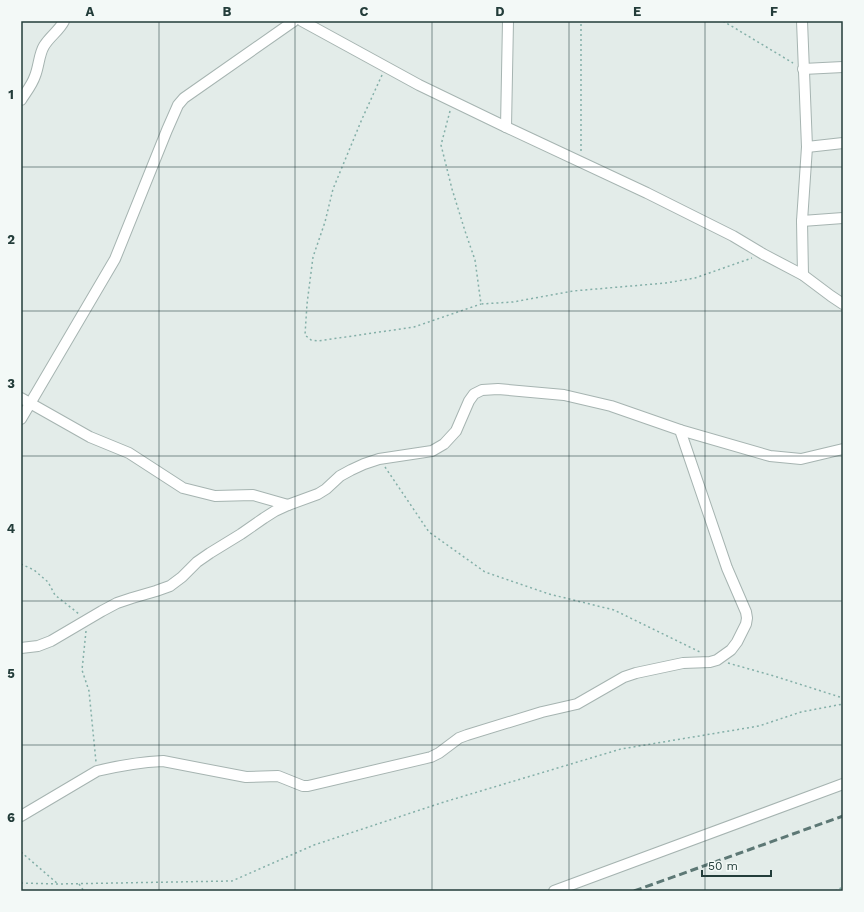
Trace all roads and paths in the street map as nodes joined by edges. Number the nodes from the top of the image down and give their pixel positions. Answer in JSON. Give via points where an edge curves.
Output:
{"nodes":[{"id":1,"x":64,"y":21,"type":"edge"},
{"id":2,"x":294,"y":21,"type":"edge"},
{"id":3,"x":302,"y":21,"type":"edge"},
{"id":4,"x":508,"y":21,"type":"edge"},
{"id":5,"x":581,"y":21,"type":"edge"},
{"id":6,"x":723,"y":21,"type":"edge"},
{"id":7,"x":802,"y":21,"type":"edge"},
{"id":8,"x":386,"y":67,"type":"junction"},
{"id":9,"x":843,"y":67,"type":"edge"},
{"id":10,"x":803,"y":69,"type":"junction"},
{"id":11,"x":21,"y":100,"type":"edge"},
{"id":12,"x":451,"y":107,"type":"dead end"},
{"id":13,"x":506,"y":127,"type":"junction"},
{"id":14,"x":843,"y":143,"type":"edge"},
{"id":15,"x":806,"y":147,"type":"junction"},
{"id":16,"x":581,"y":162,"type":"junction"},
{"id":17,"x":843,"y":218,"type":"edge"},
{"id":18,"x":802,"y":221,"type":"junction"},
{"id":19,"x":763,"y":254,"type":"junction"},
{"id":20,"x":803,"y":276,"type":"junction"},
{"id":21,"x":481,"y":304,"type":"junction"},
{"id":22,"x":843,"y":304,"type":"edge"},
{"id":23,"x":25,"y":400,"type":"edge"},
{"id":24,"x":21,"y":419,"type":"edge"},
{"id":25,"x":680,"y":430,"type":"junction"},
{"id":26,"x":843,"y":449,"type":"edge"},
{"id":27,"x":379,"y":459,"type":"junction"},
{"id":28,"x":288,"y":505,"type":"junction"},
{"id":29,"x":21,"y":564,"type":"edge"},
{"id":30,"x":88,"y":620,"type":"junction"},
{"id":31,"x":21,"y":648,"type":"edge"},
{"id":32,"x":703,"y":653,"type":"dead end"},
{"id":33,"x":717,"y":660,"type":"junction"},
{"id":34,"x":843,"y":698,"type":"edge"},
{"id":35,"x":843,"y":704,"type":"edge"},
{"id":36,"x":97,"y":771,"type":"junction"},
{"id":37,"x":843,"y":784,"type":"edge"},
{"id":38,"x":21,"y":816,"type":"edge"},
{"id":39,"x":21,"y":852,"type":"edge"},
{"id":40,"x":21,"y":883,"type":"edge"},
{"id":41,"x":58,"y":884,"type":"junction"},
{"id":42,"x":79,"y":884,"type":"junction"},
{"id":43,"x":843,"y":887,"type":"edge"},
{"id":44,"x":84,"y":891,"type":"edge"},
{"id":45,"x":554,"y":891,"type":"edge"},
{"id":46,"x":835,"y":891,"type":"edge"}],
"edges":[{"from":1,"to":11,"type":"street","via":[[43,47],[35,77]]},
{"from":2,"to":23,"type":"street","via":[[184,98],[178,105],[115,259]]},
{"from":3,"to":8,"type":"street"},
{"from":4,"to":13,"type":"street"},
{"from":5,"to":16,"type":"path"},
{"from":6,"to":10,"type":"path"},
{"from":7,"to":10,"type":"street"},
{"from":8,"to":13,"type":"street"},
{"from":8,"to":21,"type":"path","via":[[333,189],[313,257],[305,335],[311,340],[318,341],[414,327]]},
{"from":9,"to":10,"type":"street"},
{"from":10,"to":15,"type":"street"},
{"from":12,"to":21,"type":"path","via":[[442,145],[456,203],[475,260]]},
{"from":13,"to":16,"type":"street"},
{"from":14,"to":15,"type":"street"},
{"from":15,"to":18,"type":"street"},
{"from":16,"to":19,"type":"street","via":[[733,236]]},
{"from":17,"to":18,"type":"street"},
{"from":18,"to":20,"type":"street"},
{"from":19,"to":20,"type":"street"},
{"from":19,"to":21,"type":"path","via":[[695,278]]},
{"from":20,"to":22,"type":"street"},
{"from":23,"to":24,"type":"street"},
{"from":23,"to":28,"type":"street","via":[[90,437],[129,454],[183,488],[215,496],[252,495]]},
{"from":25,"to":26,"type":"street","via":[[770,456],[801,459]]},
{"from":25,"to":27,"type":"street","via":[[611,406],[564,395],[482,390],[474,394],[469,401],[456,431],[444,444],[432,451]]},
{"from":25,"to":33,"type":"street","via":[[727,568],[747,618],[731,650]]},
{"from":27,"to":28,"type":"street","via":[[340,476],[318,494]]},
{"from":27,"to":32,"type":"path","via":[[429,532],[485,572],[549,594],[614,610]]},
{"from":28,"to":30,"type":"street","via":[[210,552],[170,586],[117,603]]},
{"from":29,"to":30,"type":"path","via":[[34,570],[48,582],[55,595]]},
{"from":30,"to":31,"type":"street","via":[[51,641]]},
{"from":30,"to":36,"type":"path","via":[[82,670],[89,691]]},
{"from":33,"to":34,"type":"path"},
{"from":33,"to":36,"type":"street","via":[[682,663],[636,673],[624,677],[577,704],[542,712],[459,738],[431,757],[308,786],[278,776],[246,777],[163,761]]},
{"from":35,"to":42,"type":"path","via":[[801,712],[759,726],[621,749],[444,802],[322,843],[232,881]]},
{"from":36,"to":38,"type":"street"},
{"from":37,"to":45,"type":"street"},
{"from":39,"to":41,"type":"path"},
{"from":40,"to":41,"type":"path"},
{"from":41,"to":42,"type":"path"},
{"from":42,"to":44,"type":"path"},
{"from":43,"to":46,"type":"path"}]}
